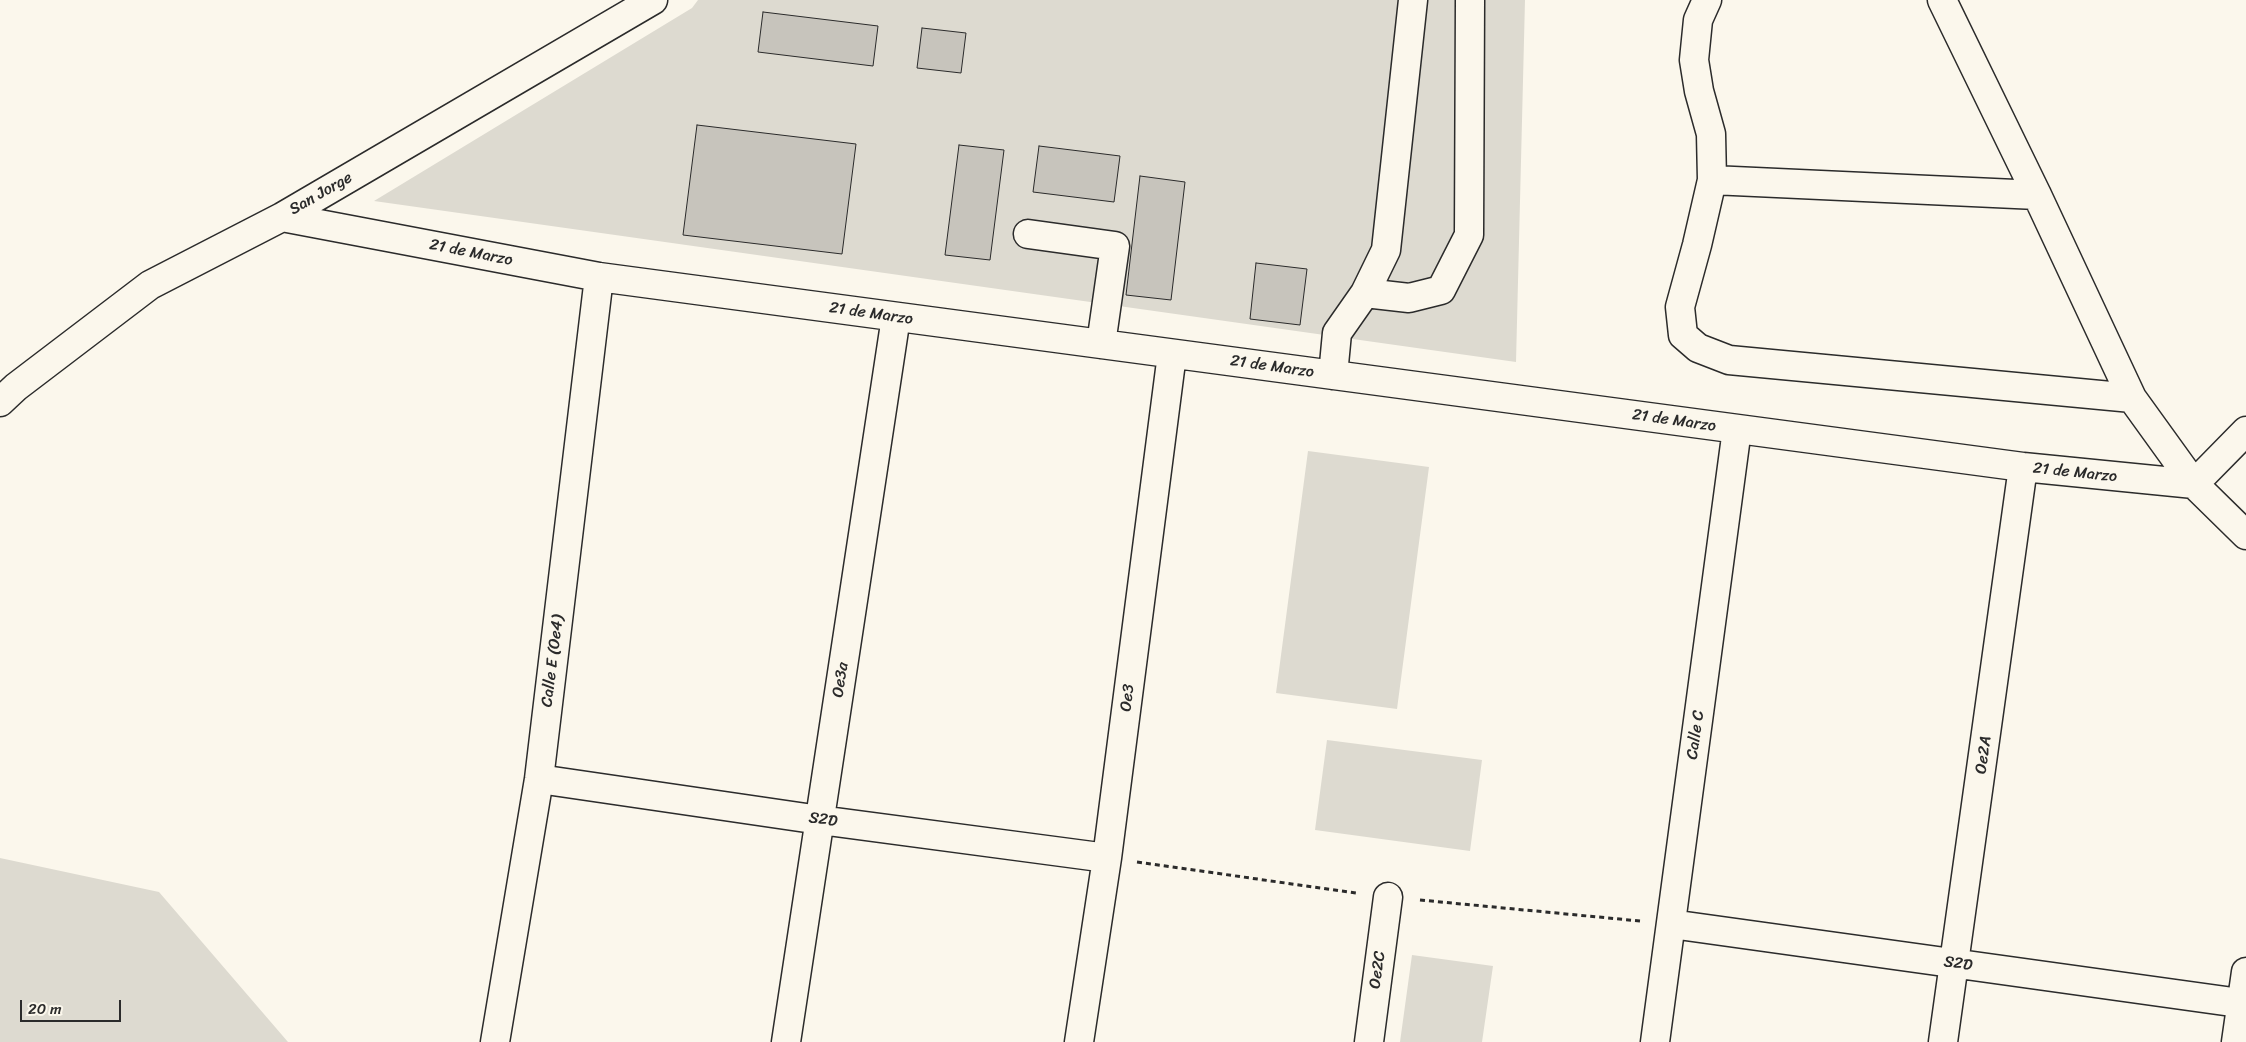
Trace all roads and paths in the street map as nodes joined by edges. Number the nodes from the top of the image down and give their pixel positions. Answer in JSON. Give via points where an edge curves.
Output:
{"nodes":[{"id":1,"x":653,"y":0,"type":"edge"},
{"id":2,"x":1413,"y":0,"type":"edge"},
{"id":3,"x":1470,"y":0,"type":"edge"},
{"id":4,"x":1707,"y":0,"type":"edge"},
{"id":5,"x":1942,"y":0,"type":"edge"},
{"id":6,"x":1712,"y":180,"type":"junction"},
{"id":7,"x":2037,"y":195,"type":"junction"},
{"id":8,"x":282,"y":217,"type":"junction"},
{"id":9,"x":1028,"y":234,"type":"dead end"},
{"id":10,"x":599,"y":278,"type":"junction"},
{"id":11,"x":1365,"y":293,"type":"junction"},
{"id":12,"x":896,"y":317,"type":"junction"},
{"id":13,"x":1102,"y":344,"type":"junction"},
{"id":14,"x":1172,"y":354,"type":"junction"},
{"id":15,"x":1333,"y":376,"type":"junction"},
{"id":16,"x":2132,"y":398,"type":"junction"},
{"id":17,"x":0,"y":402,"type":"edge"},
{"id":18,"x":1736,"y":429,"type":"junction"},
{"id":19,"x":2246,"y":431,"type":"edge"},
{"id":20,"x":2022,"y":468,"type":"junction"},
{"id":21,"x":2194,"y":484,"type":"junction"},
{"id":22,"x":2246,"y":536,"type":"edge"},
{"id":23,"x":539,"y":779,"type":"junction"},
{"id":24,"x":820,"y":820,"type":"junction"},
{"id":25,"x":1107,"y":858,"type":"junction"},
{"id":26,"x":1388,"y":897,"type":"dead end"},
{"id":27,"x":1671,"y":924,"type":"junction"},
{"id":28,"x":1955,"y":964,"type":"junction"},
{"id":29,"x":2246,"y":972,"type":"edge"},
{"id":30,"x":2244,"y":1004,"type":"edge"},
{"id":31,"x":495,"y":1042,"type":"edge"},
{"id":32,"x":786,"y":1042,"type":"edge"},
{"id":33,"x":1079,"y":1042,"type":"edge"},
{"id":34,"x":1369,"y":1042,"type":"edge"},
{"id":35,"x":1655,"y":1042,"type":"edge"},
{"id":36,"x":1943,"y":1042,"type":"edge"},
{"id":37,"x":2236,"y":1042,"type":"edge"}],
"edges":[{"from":1,"to":8,"type":"street","name":"San Jorge"},
{"from":2,"to":11,"type":"street","via":[[1386,250]]},
{"from":3,"to":11,"type":"street","via":[[1469,235],[1441,290],[1409,298]]},
{"from":4,"to":6,"type":"street","via":[[1698,20],[1694,60],[1711,134]]},
{"from":5,"to":7,"type":"street"},
{"from":6,"to":7,"type":"street"},
{"from":6,"to":16,"type":"street","via":[[1680,307],[1683,334],[1698,348],[1729,360]]},
{"from":7,"to":16,"type":"street"},
{"from":8,"to":10,"type":"street","name":"21 de Marzo"},
{"from":8,"to":17,"type":"street","name":"San Jorge","via":[[150,285]]},
{"from":9,"to":13,"type":"street","via":[[1115,246]]},
{"from":10,"to":12,"type":"street","name":"21 de Marzo"},
{"from":10,"to":23,"type":"street","name":"Calle E (Oe4)"},
{"from":11,"to":15,"type":"street","via":[[1338,333]]},
{"from":12,"to":13,"type":"street","name":"21 de Marzo"},
{"from":12,"to":24,"type":"street","name":"Oe3a"},
{"from":13,"to":14,"type":"street","name":"21 de Marzo"},
{"from":14,"to":15,"type":"street","name":"21 de Marzo"},
{"from":14,"to":25,"type":"street","name":"Oe3"},
{"from":15,"to":18,"type":"street","name":"21 de Marzo"},
{"from":16,"to":21,"type":"street"},
{"from":18,"to":20,"type":"street","name":"21 de Marzo"},
{"from":18,"to":27,"type":"street","name":"Calle C"},
{"from":19,"to":21,"type":"street"},
{"from":20,"to":21,"type":"street","name":"21 de Marzo"},
{"from":20,"to":28,"type":"street","name":"Oe2A"},
{"from":21,"to":22,"type":"street"},
{"from":23,"to":24,"type":"street","name":"S2D"},
{"from":23,"to":31,"type":"street","name":"Calle E (Oe4)"},
{"from":24,"to":25,"type":"street","name":"S2D"},
{"from":24,"to":32,"type":"street","name":"Oe3a"},
{"from":25,"to":33,"type":"street","name":"Oe3"},
{"from":26,"to":34,"type":"street","name":"Oe2C"},
{"from":27,"to":28,"type":"street","name":"S2D"},
{"from":27,"to":35,"type":"street","name":"Calle C"},
{"from":28,"to":30,"type":"street","name":"S2D"},
{"from":28,"to":36,"type":"street","name":"Oe2A"},
{"from":29,"to":30,"type":"street"},
{"from":30,"to":37,"type":"street"}]}
